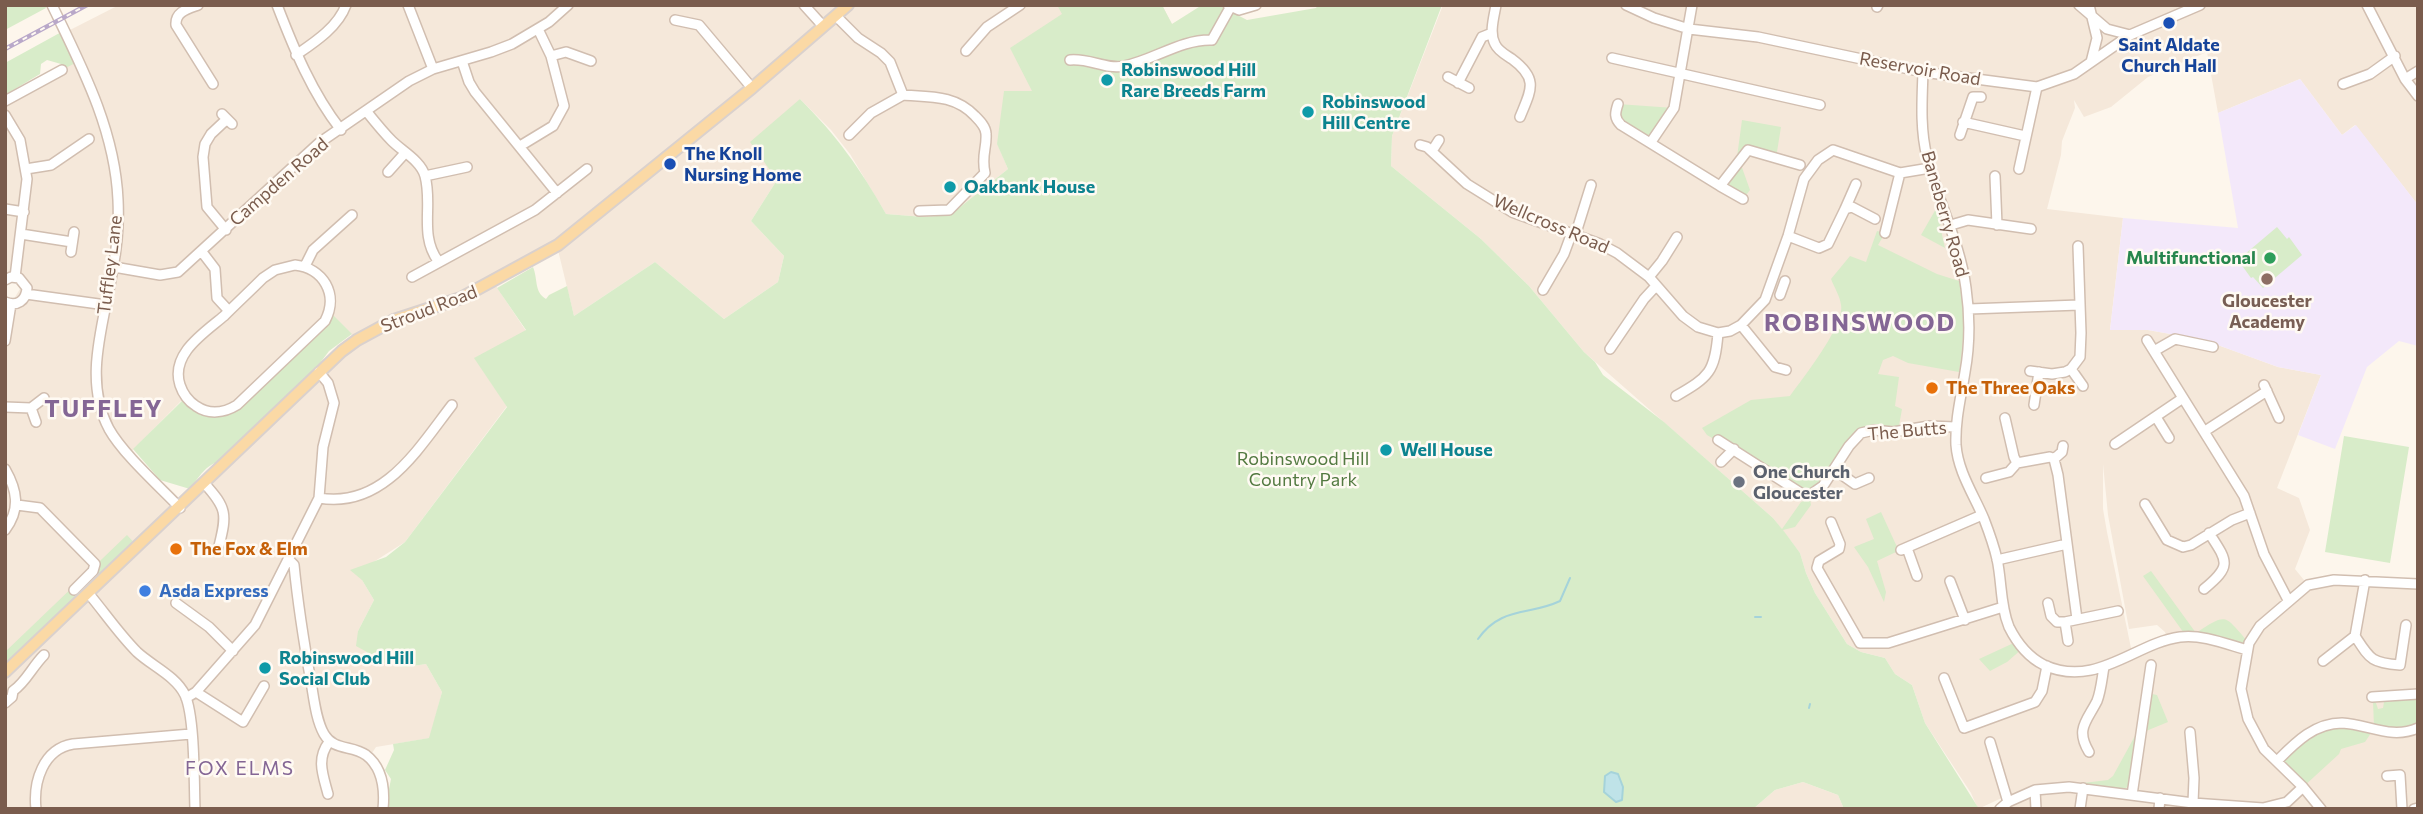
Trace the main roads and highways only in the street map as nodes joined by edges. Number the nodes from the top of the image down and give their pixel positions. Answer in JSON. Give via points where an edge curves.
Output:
{"nodes":[{"id":1,"x":848,"y":5,"type":"edge"},
{"id":2,"x":5,"y":672,"type":"edge"}],
"edges":[{"from":1,"to":2,"type":"main road","name":"Stroud Road","via":[[558,246],[461,298],[394,320],[342,351]]}]}
